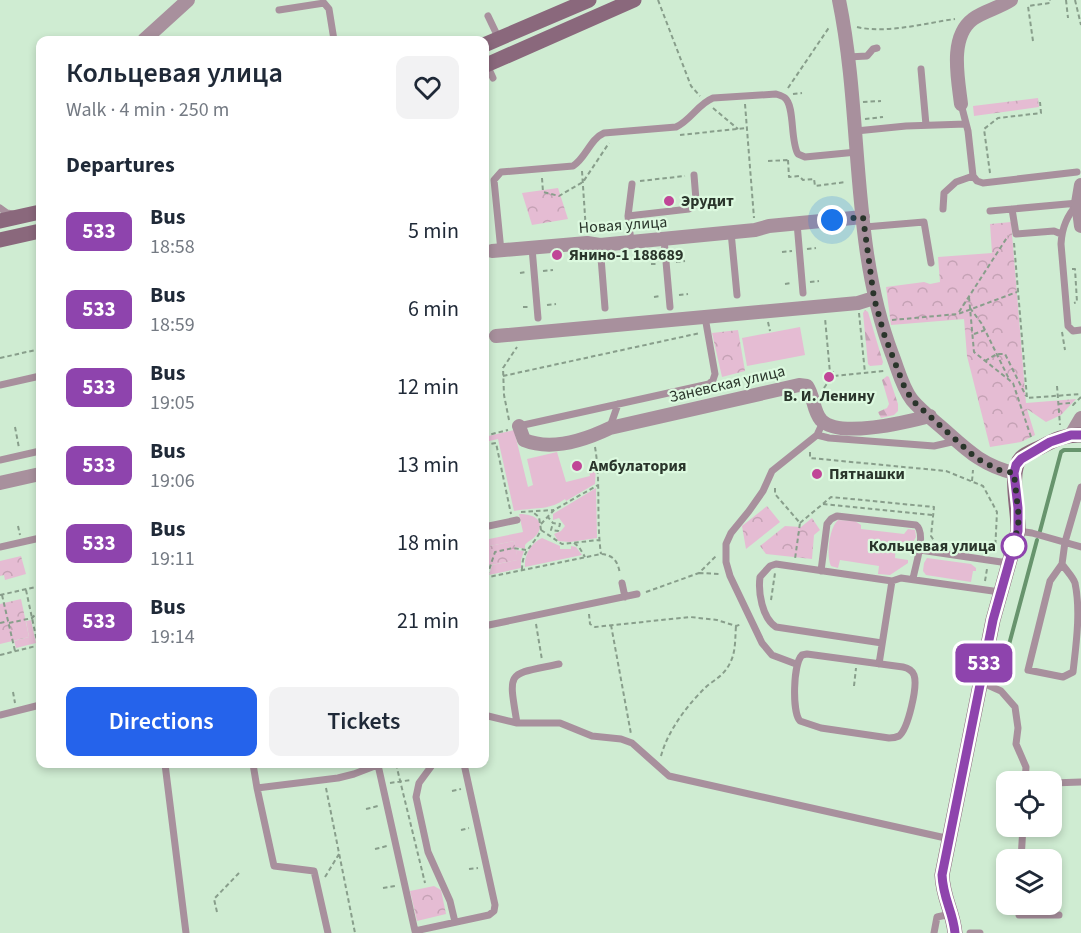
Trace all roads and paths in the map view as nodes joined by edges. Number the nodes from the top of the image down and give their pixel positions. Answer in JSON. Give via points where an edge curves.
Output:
{"nodes":[{"id":1,"x":188,"y":0,"type":"edge"},
{"id":2,"x":589,"y":0,"type":"edge"},
{"id":3,"x":634,"y":0,"type":"edge"},
{"id":4,"x":658,"y":0,"type":"edge"},
{"id":5,"x":839,"y":0,"type":"edge"},
{"id":6,"x":1011,"y":0,"type":"edge"},
{"id":7,"x":1050,"y":0,"type":"edge"},
{"id":8,"x":1066,"y":0,"type":"edge"},
{"id":9,"x":1075,"y":0,"type":"edge"},
{"id":10,"x":566,"y":6,"type":"edge"},
{"id":11,"x":279,"y":10,"type":"dead end"},
{"id":12,"x":488,"y":16,"type":"dead end"},
{"id":13,"x":1068,"y":18,"type":"dead end"},
{"id":14,"x":838,"y":22,"type":"junction"},
{"id":15,"x":969,"y":23,"type":"junction"},
{"id":16,"x":1081,"y":25,"type":"edge"},
{"id":17,"x":148,"y":36,"type":"edge"},
{"id":18,"x":333,"y":36,"type":"edge"},
{"id":19,"x":1033,"y":41,"type":"dead end"},
{"id":20,"x":492,"y":42,"type":"edge"},
{"id":21,"x":877,"y":48,"type":"dead end"},
{"id":22,"x":848,"y":57,"type":"junction"},
{"id":23,"x":489,"y":69,"type":"edge"},
{"id":24,"x":921,"y":69,"type":"dead end"},
{"id":25,"x":787,"y":94,"type":"dead end"},
{"id":26,"x":744,"y":96,"type":"junction"},
{"id":27,"x":881,"y":100,"type":"dead end"},
{"id":28,"x":706,"y":101,"type":"junction"},
{"id":29,"x":862,"y":102,"type":"dead end"},
{"id":30,"x":1040,"y":102,"type":"dead end"},
{"id":31,"x":961,"y":104,"type":"joint"},
{"id":32,"x":883,"y":117,"type":"dead end"},
{"id":33,"x":966,"y":124,"type":"junction"},
{"id":34,"x":860,"y":125,"type":"junction"},
{"id":35,"x":926,"y":125,"type":"junction"},
{"id":36,"x":746,"y":128,"type":"junction"},
{"id":37,"x":738,"y":129,"type":"junction"},
{"id":38,"x":679,"y":135,"type":"dead end"},
{"id":39,"x":608,"y":143,"type":"dead end"},
{"id":40,"x":857,"y":152,"type":"junction"},
{"id":41,"x":798,"y":154,"type":"junction"},
{"id":42,"x":788,"y":160,"type":"junction"},
{"id":43,"x":768,"y":161,"type":"dead end"},
{"id":44,"x":579,"y":163,"type":"junction"},
{"id":45,"x":541,"y":169,"type":"junction"},
{"id":46,"x":694,"y":175,"type":"joint"},
{"id":47,"x":973,"y":176,"type":"junction"},
{"id":48,"x":1079,"y":178,"type":"edge"},
{"id":49,"x":583,"y":182,"type":"junction"},
{"id":50,"x":846,"y":182,"type":"dead end"},
{"id":51,"x":991,"y":182,"type":"junction"},
{"id":52,"x":632,"y":184,"type":"joint"},
{"id":53,"x":1078,"y":203,"type":"junction"},
{"id":54,"x":0,"y":208,"type":"edge"},
{"id":55,"x":943,"y":209,"type":"dead end"},
{"id":56,"x":1012,"y":209,"type":"junction"},
{"id":57,"x":990,"y":211,"type":"dead end"},
{"id":58,"x":36,"y":213,"type":"edge"},
{"id":59,"x":24,"y":216,"type":"junction"},
{"id":60,"x":628,"y":216,"type":"junction"},
{"id":61,"x":0,"y":221,"type":"edge"},
{"id":62,"x":864,"y":222,"type":"junction"},
{"id":63,"x":796,"y":224,"type":"junction"},
{"id":64,"x":1014,"y":226,"type":"junction"},
{"id":65,"x":1081,"y":226,"type":"edge"},
{"id":66,"x":755,"y":230,"type":"junction"},
{"id":67,"x":36,"y":232,"type":"edge"},
{"id":68,"x":731,"y":232,"type":"junction"},
{"id":69,"x":1061,"y":234,"type":"junction"},
{"id":70,"x":664,"y":239,"type":"junction"},
{"id":71,"x":0,"y":240,"type":"edge"},
{"id":72,"x":631,"y":242,"type":"junction"},
{"id":73,"x":1023,"y":242,"type":"dead end"},
{"id":74,"x":593,"y":244,"type":"junction"},
{"id":75,"x":532,"y":248,"type":"junction"},
{"id":76,"x":496,"y":251,"type":"joint"},
{"id":77,"x":931,"y":263,"type":"dead end"},
{"id":78,"x":1068,"y":270,"type":"dead end"},
{"id":79,"x":1076,"y":284,"type":"junction"},
{"id":80,"x":1081,"y":284,"type":"edge"},
{"id":81,"x":1069,"y":285,"type":"dead end"},
{"id":82,"x":1018,"y":292,"type":"junction"},
{"id":83,"x":803,"y":293,"type":"dead end"},
{"id":84,"x":737,"y":295,"type":"dead end"},
{"id":85,"x":969,"y":297,"type":"junction"},
{"id":86,"x":874,"y":298,"type":"junction"},
{"id":87,"x":858,"y":303,"type":"junction"},
{"id":88,"x":1071,"y":303,"type":"dead end"},
{"id":89,"x":824,"y":306,"type":"junction"},
{"id":90,"x":670,"y":307,"type":"dead end"},
{"id":91,"x":605,"y":308,"type":"dead end"},
{"id":92,"x":970,"y":308,"type":"junction"},
{"id":93,"x":958,"y":314,"type":"junction"},
{"id":94,"x":705,"y":317,"type":"junction"},
{"id":95,"x":538,"y":318,"type":"dead end"},
{"id":96,"x":880,"y":321,"type":"junction"},
{"id":97,"x":1062,"y":325,"type":"dead end"},
{"id":98,"x":985,"y":330,"type":"junction"},
{"id":99,"x":1081,"y":330,"type":"edge"},
{"id":100,"x":706,"y":332,"type":"junction"},
{"id":101,"x":525,"y":333,"type":"junction"},
{"id":102,"x":972,"y":334,"type":"junction"},
{"id":103,"x":496,"y":336,"type":"dead end"},
{"id":104,"x":36,"y":350,"type":"edge"},
{"id":105,"x":1065,"y":350,"type":"dead end"},
{"id":106,"x":997,"y":354,"type":"junction"},
{"id":107,"x":0,"y":357,"type":"edge"},
{"id":108,"x":985,"y":361,"type":"junction"},
{"id":109,"x":898,"y":370,"type":"junction"},
{"id":110,"x":865,"y":373,"type":"junction"},
{"id":111,"x":503,"y":376,"type":"junction"},
{"id":112,"x":834,"y":376,"type":"junction"},
{"id":113,"x":36,"y":377,"type":"edge"},
{"id":114,"x":1018,"y":381,"type":"junction"},
{"id":115,"x":1012,"y":383,"type":"junction"},
{"id":116,"x":0,"y":385,"type":"edge"},
{"id":117,"x":1057,"y":386,"type":"dead end"},
{"id":118,"x":824,"y":388,"type":"dead end"},
{"id":119,"x":1058,"y":396,"type":"junction"},
{"id":120,"x":1081,"y":396,"type":"edge"},
{"id":121,"x":1027,"y":399,"type":"junction"},
{"id":122,"x":618,"y":404,"type":"junction"},
{"id":123,"x":1058,"y":404,"type":"junction"},
{"id":124,"x":930,"y":416,"type":"junction"},
{"id":125,"x":1081,"y":418,"type":"edge"},
{"id":126,"x":823,"y":422,"type":"junction"},
{"id":127,"x":519,"y":426,"type":"joint"},
{"id":128,"x":15,"y":428,"type":"dead end"},
{"id":129,"x":610,"y":428,"type":"junction"},
{"id":130,"x":1071,"y":432,"type":"edge"},
{"id":131,"x":489,"y":435,"type":"edge"},
{"id":132,"x":817,"y":435,"type":"junction"},
{"id":133,"x":594,"y":436,"type":"junction"},
{"id":134,"x":1032,"y":440,"type":"dead end"},
{"id":135,"x":956,"y":441,"type":"junction"},
{"id":136,"x":489,"y":445,"type":"edge"},
{"id":137,"x":803,"y":447,"type":"junction"},
{"id":138,"x":36,"y":452,"type":"edge"},
{"id":139,"x":21,"y":455,"type":"junction"},
{"id":140,"x":0,"y":460,"type":"edge"},
{"id":141,"x":974,"y":467,"type":"dead end"},
{"id":142,"x":1014,"y":473,"type":"junction"},
{"id":143,"x":36,"y":475,"type":"edge"},
{"id":144,"x":972,"y":482,"type":"junction"},
{"id":145,"x":0,"y":483,"type":"edge"},
{"id":146,"x":598,"y":485,"type":"junction"},
{"id":147,"x":776,"y":485,"type":"dead end"},
{"id":148,"x":1081,"y":487,"type":"edge"},
{"id":149,"x":879,"y":502,"type":"dead end"},
{"id":150,"x":823,"y":504,"type":"dead end"},
{"id":151,"x":878,"y":509,"type":"junction"},
{"id":152,"x":534,"y":513,"type":"dead end"},
{"id":153,"x":934,"y":515,"type":"dead end"},
{"id":154,"x":547,"y":516,"type":"junction"},
{"id":155,"x":515,"y":520,"type":"joint"},
{"id":156,"x":553,"y":523,"type":"junction"},
{"id":157,"x":541,"y":524,"type":"junction"},
{"id":158,"x":489,"y":526,"type":"edge"},
{"id":159,"x":541,"y":531,"type":"junction"},
{"id":160,"x":553,"y":531,"type":"junction"},
{"id":161,"x":1018,"y":531,"type":"junction"},
{"id":162,"x":551,"y":538,"type":"junction"},
{"id":163,"x":36,"y":539,"type":"edge"},
{"id":164,"x":598,"y":540,"type":"junction"},
{"id":165,"x":1065,"y":542,"type":"junction"},
{"id":166,"x":574,"y":543,"type":"junction"},
{"id":167,"x":726,"y":544,"type":"junction"},
{"id":168,"x":1081,"y":547,"type":"edge"},
{"id":169,"x":0,"y":548,"type":"edge"},
{"id":170,"x":526,"y":550,"type":"junction"},
{"id":171,"x":920,"y":550,"type":"junction"},
{"id":172,"x":601,"y":554,"type":"junction"},
{"id":173,"x":585,"y":558,"type":"junction"},
{"id":174,"x":997,"y":561,"type":"junction"},
{"id":175,"x":776,"y":564,"type":"junction"},
{"id":176,"x":1062,"y":564,"type":"junction"},
{"id":177,"x":794,"y":567,"type":"junction"},
{"id":178,"x":489,"y":568,"type":"edge"},
{"id":179,"x":522,"y":570,"type":"junction"},
{"id":180,"x":821,"y":571,"type":"junction"},
{"id":181,"x":699,"y":573,"type":"junction"},
{"id":182,"x":730,"y":576,"type":"junction"},
{"id":183,"x":489,"y":577,"type":"edge"},
{"id":184,"x":913,"y":579,"type":"junction"},
{"id":185,"x":892,"y":581,"type":"junction"},
{"id":186,"x":622,"y":583,"type":"joint"},
{"id":187,"x":36,"y":587,"type":"edge"},
{"id":188,"x":26,"y":590,"type":"junction"},
{"id":189,"x":984,"y":590,"type":"junction"},
{"id":190,"x":1000,"y":592,"type":"junction"},
{"id":191,"x":638,"y":594,"type":"joint"},
{"id":192,"x":1,"y":595,"type":"edge"},
{"id":193,"x":625,"y":597,"type":"junction"},
{"id":194,"x":594,"y":603,"type":"junction"},
{"id":195,"x":36,"y":614,"type":"edge"},
{"id":196,"x":535,"y":615,"type":"junction"},
{"id":197,"x":32,"y":618,"type":"junction"},
{"id":198,"x":752,"y":621,"type":"junction"},
{"id":199,"x":768,"y":621,"type":"junction"},
{"id":200,"x":8,"y":622,"type":"junction"},
{"id":201,"x":0,"y":623,"type":"edge"},
{"id":202,"x":489,"y":625,"type":"edge"},
{"id":203,"x":611,"y":625,"type":"junction"},
{"id":204,"x":736,"y":626,"type":"junction"},
{"id":205,"x":35,"y":633,"type":"joint"},
{"id":206,"x":36,"y":636,"type":"edge"},
{"id":207,"x":882,"y":642,"type":"junction"},
{"id":208,"x":36,"y":646,"type":"edge"},
{"id":209,"x":15,"y":651,"type":"junction"},
{"id":210,"x":0,"y":655,"type":"edge"},
{"id":211,"x":857,"y":661,"type":"junction"},
{"id":212,"x":559,"y":664,"type":"dead end"},
{"id":213,"x":796,"y":664,"type":"junction"},
{"id":214,"x":879,"y":664,"type":"junction"},
{"id":215,"x":543,"y":667,"type":"junction"},
{"id":216,"x":981,"y":682,"type":"junction"},
{"id":217,"x":854,"y":686,"type":"dead end"},
{"id":218,"x":36,"y":706,"type":"edge"},
{"id":219,"x":0,"y":715,"type":"edge"},
{"id":220,"x":489,"y":716,"type":"edge"},
{"id":221,"x":517,"y":723,"type":"junction"},
{"id":222,"x":632,"y":743,"type":"junction"},
{"id":223,"x":165,"y":768,"type":"edge"},
{"id":224,"x":254,"y":768,"type":"edge"},
{"id":225,"x":370,"y":768,"type":"edge"},
{"id":226,"x":380,"y":768,"type":"edge"},
{"id":227,"x":397,"y":768,"type":"edge"},
{"id":228,"x":430,"y":768,"type":"edge"},
{"id":229,"x":466,"y":768,"type":"edge"},
{"id":230,"x":658,"y":768,"type":"junction"},
{"id":231,"x":1026,"y":771,"type":"edge"},
{"id":232,"x":325,"y":780,"type":"junction"},
{"id":233,"x":400,"y":781,"type":"junction"},
{"id":234,"x":1081,"y":782,"type":"edge"},
{"id":235,"x":419,"y":783,"type":"junction"},
{"id":236,"x":1062,"y":783,"type":"edge"},
{"id":237,"x":382,"y":785,"type":"junction"},
{"id":238,"x":257,"y":788,"type":"junction"},
{"id":239,"x":459,"y":790,"type":"dead end"},
{"id":240,"x":452,"y":791,"type":"dead end"},
{"id":241,"x":373,"y":807,"type":"dead end"},
{"id":242,"x":366,"y":809,"type":"dead end"},
{"id":243,"x":408,"y":811,"type":"junction"},
{"id":244,"x":389,"y":816,"type":"junction"},
{"id":245,"x":467,"y":829,"type":"dead end"},
{"id":246,"x":461,"y":830,"type":"dead end"},
{"id":247,"x":950,"y":839,"type":"junction"},
{"id":248,"x":382,"y":847,"type":"dead end"},
{"id":249,"x":375,"y":849,"type":"dead end"},
{"id":250,"x":339,"y":854,"type":"junction"},
{"id":251,"x":476,"y":868,"type":"dead end"},
{"id":252,"x":469,"y":870,"type":"dead end"},
{"id":253,"x":239,"y":873,"type":"dead end"},
{"id":254,"x":425,"y":883,"type":"dead end"},
{"id":255,"x":319,"y":886,"type":"junction"},
{"id":256,"x":391,"y":887,"type":"dead end"},
{"id":257,"x":383,"y":888,"type":"dead end"},
{"id":258,"x":217,"y":912,"type":"dead end"},
{"id":259,"x":952,"y":914,"type":"junction"},
{"id":260,"x":455,"y":922,"type":"junction"},
{"id":261,"x":186,"y":933,"type":"edge"},
{"id":262,"x":328,"y":933,"type":"edge"},
{"id":263,"x":355,"y":933,"type":"edge"},
{"id":264,"x":934,"y":933,"type":"edge"},
{"id":265,"x":955,"y":933,"type":"edge"},
{"id":266,"x":970,"y":933,"type":"edge"},
{"id":267,"x":980,"y":933,"type":"edge"}],
"edges":[{"from":1,"to":17,"type":"street"},
{"from":2,"to":10,"type":"street"},
{"from":3,"to":23,"type":"street"},
{"from":4,"to":28,"type":"path","via":[[691,86]]},
{"from":5,"to":14,"type":"street"},
{"from":6,"to":15,"type":"street"},
{"from":7,"to":19,"type":"path","via":[[1028,6]]},
{"from":8,"to":13,"type":"path"},
{"from":9,"to":16,"type":"path"},
{"from":10,"to":20,"type":"street"},
{"from":11,"to":18,"type":"lane","via":[[324,3],[329,9]]},
{"from":12,"to":20,"type":"lane"},
{"from":14,"to":15,"type":"path","via":[[864,29],[963,18]]},
{"from":14,"to":22,"type":"street"},
{"from":14,"to":25,"type":"path","via":[[787,88]]},
{"from":15,"to":31,"type":"street","via":[[959,41],[957,58]]},
{"from":21,"to":22,"type":"lane","via":[[867,56]]},
{"from":22,"to":34,"type":"street"},
{"from":24,"to":35,"type":"lane"},
{"from":26,"to":28,"type":"lane"},
{"from":26,"to":36,"type":"path"},
{"from":26,"to":41,"type":"lane","via":[[777,94],[786,98]]},
{"from":27,"to":29,"type":"path"},
{"from":28,"to":37,"type":"path"},
{"from":28,"to":44,"type":"lane","via":[[676,127],[604,133]]},
{"from":30,"to":51,"type":"path","via":[[1041,112],[998,118],[984,129]]},
{"from":31,"to":33,"type":"lane"},
{"from":32,"to":34,"type":"path"},
{"from":33,"to":35,"type":"lane"},
{"from":33,"to":47,"type":"lane"},
{"from":34,"to":35,"type":"lane"},
{"from":34,"to":40,"type":"street"},
{"from":36,"to":37,"type":"path"},
{"from":36,"to":66,"type":"path"},
{"from":37,"to":38,"type":"path"},
{"from":39,"to":49,"type":"path"},
{"from":40,"to":41,"type":"lane","via":[[805,157]]},
{"from":40,"to":62,"type":"street"},
{"from":41,"to":42,"type":"path"},
{"from":42,"to":43,"type":"path"},
{"from":42,"to":50,"type":"path","via":[[789,177],[814,179],[814,186]]},
{"from":44,"to":45,"type":"lane"},
{"from":44,"to":49,"type":"path"},
{"from":45,"to":49,"type":"path","via":[[543,192],[559,196]]},
{"from":45,"to":76,"type":"lane","via":[[501,172],[494,180]]},
{"from":46,"to":52,"type":"path"},
{"from":46,"to":60,"type":"lane","via":[[694,206]]},
{"from":47,"to":51,"type":"lane","via":[[977,181]]},
{"from":47,"to":55,"type":"lane","via":[[956,182],[944,193]]},
{"from":48,"to":51,"type":"lane"},
{"from":48,"to":53,"type":"street"},
{"from":49,"to":74,"type":"path"},
{"from":52,"to":60,"type":"lane"},
{"from":53,"to":56,"type":"lane"},
{"from":53,"to":65,"type":"street"},
{"from":53,"to":69,"type":"lane","via":[[1067,216]]},
{"from":54,"to":59,"type":"lane"},
{"from":56,"to":57,"type":"lane"},
{"from":56,"to":64,"type":"lane"},
{"from":58,"to":59,"type":"street"},
{"from":59,"to":61,"type":"street"},
{"from":60,"to":72,"type":"lane"},
{"from":62,"to":63,"type":"street","name":"Новая улица"},
{"from":62,"to":77,"type":"lane","via":[[924,222]]},
{"from":62,"to":86,"type":"street"},
{"from":63,"to":66,"type":"street","name":"Новая улица"},
{"from":63,"to":83,"type":"lane"},
{"from":64,"to":69,"type":"lane","via":[[1018,235],[1054,231]]},
{"from":64,"to":85,"type":"path"},
{"from":66,"to":68,"type":"street","name":"Новая улица"},
{"from":67,"to":71,"type":"street"},
{"from":68,"to":70,"type":"street","name":"Новая улица"},
{"from":68,"to":84,"type":"lane"},
{"from":69,"to":99,"type":"lane","via":[[1068,326],[1073,331]]},
{"from":70,"to":72,"type":"street","name":"Новая улица"},
{"from":70,"to":90,"type":"lane"},
{"from":72,"to":74,"type":"street","name":"Новая улица"},
{"from":73,"to":82,"type":"path","via":[[1014,242]]},
{"from":74,"to":75,"type":"street","name":"Новая улица"},
{"from":74,"to":91,"type":"lane"},
{"from":75,"to":76,"type":"street","name":"Новая улица"},
{"from":75,"to":95,"type":"lane"},
{"from":78,"to":79,"type":"path","via":[[1075,269]]},
{"from":79,"to":80,"type":"path"},
{"from":79,"to":81,"type":"path"},
{"from":79,"to":88,"type":"path","via":[[1077,302]]},
{"from":82,"to":92,"type":"path"},
{"from":82,"to":121,"type":"path"},
{"from":85,"to":92,"type":"path"},
{"from":85,"to":93,"type":"path"},
{"from":86,"to":87,"type":"street"},
{"from":86,"to":96,"type":"street"},
{"from":87,"to":89,"type":"street"},
{"from":87,"to":110,"type":"path"},
{"from":89,"to":94,"type":"street"},
{"from":89,"to":112,"type":"path","via":[[830,373]]},
{"from":92,"to":93,"type":"path"},
{"from":92,"to":98,"type":"path"},
{"from":92,"to":102,"type":"path"},
{"from":93,"to":96,"type":"path"},
{"from":94,"to":100,"type":"lane"},
{"from":94,"to":101,"type":"street"},
{"from":96,"to":109,"type":"street"},
{"from":97,"to":105,"type":"path"},
{"from":98,"to":102,"type":"path"},
{"from":98,"to":106,"type":"path"},
{"from":100,"to":111,"type":"path"},
{"from":100,"to":122,"type":"lane","via":[[715,374],[709,384]]},
{"from":101,"to":103,"type":"street"},
{"from":101,"to":111,"type":"path","via":[[503,368]]},
{"from":102,"to":108,"type":"path","via":[[974,352]]},
{"from":104,"to":107,"type":"path"},
{"from":106,"to":108,"type":"path"},
{"from":106,"to":114,"type":"path","via":[[1005,354]]},
{"from":106,"to":115,"type":"path"},
{"from":108,"to":115,"type":"path"},
{"from":109,"to":110,"type":"path"},
{"from":109,"to":124,"type":"street","via":[[912,400]]},
{"from":110,"to":112,"type":"path"},
{"from":111,"to":131,"type":"path","via":[[511,429]]},
{"from":112,"to":118,"type":"path","via":[[834,382],[828,382]]},
{"from":113,"to":116,"type":"lane"},
{"from":114,"to":115,"type":"path"},
{"from":114,"to":121,"type":"path"},
{"from":115,"to":134,"type":"path"},
{"from":117,"to":119,"type":"path"},
{"from":119,"to":120,"type":"path"},
{"from":119,"to":121,"type":"path"},
{"from":119,"to":123,"type":"path"},
{"from":120,"to":123,"type":"path","via":[[1073,405]]},
{"from":122,"to":127,"type":"lane"},
{"from":122,"to":129,"type":"lane"},
{"from":123,"to":130,"type":"path"},
{"from":124,"to":126,"type":"street","via":[[879,427],[832,428]]},
{"from":124,"to":135,"type":"street"},
{"from":125,"to":130,"type":"street"},
{"from":126,"to":129,"type":"street","name":"Заневская улица","via":[[807,386],[799,385]]},
{"from":126,"to":132,"type":"lane"},
{"from":127,"to":133,"type":"street","name":"Заневская улица","via":[[524,440],[534,444],[550,446]]},
{"from":128,"to":139,"type":"path"},
{"from":129,"to":133,"type":"street","name":"Заневская улица"},
{"from":130,"to":142,"type":"street","via":[[1021,459]]},
{"from":132,"to":135,"type":"lane","via":[[934,446]]},
{"from":132,"to":137,"type":"lane"},
{"from":133,"to":146,"type":"path"},
{"from":135,"to":142,"type":"street","via":[[976,458]]},
{"from":136,"to":155,"type":"path","via":[[496,443]]},
{"from":137,"to":144,"type":"path","via":[[811,452],[810,458],[946,471]]},
{"from":137,"to":167,"type":"lane","via":[[772,471],[763,491]]},
{"from":138,"to":139,"type":"lane"},
{"from":139,"to":140,"type":"lane"},
{"from":141,"to":144,"type":"path"},
{"from":142,"to":161,"type":"street"},
{"from":143,"to":145,"type":"street"},
{"from":144,"to":174,"type":"path","via":[[983,486],[997,512]]},
{"from":146,"to":154,"type":"path"},
{"from":146,"to":164,"type":"path"},
{"from":147,"to":177,"type":"path","via":[[775,494],[800,523]]},
{"from":148,"to":165,"type":"lane"},
{"from":149,"to":151,"type":"path"},
{"from":150,"to":151,"type":"path"},
{"from":151,"to":153,"type":"path"},
{"from":152,"to":157,"type":"path"},
{"from":154,"to":156,"type":"path"},
{"from":154,"to":157,"type":"path"},
{"from":155,"to":158,"type":"lane"},
{"from":156,"to":160,"type":"path"},
{"from":156,"to":160,"type":"path","via":[[560,527]]},
{"from":157,"to":159,"type":"path"},
{"from":159,"to":162,"type":"path"},
{"from":159,"to":170,"type":"path"},
{"from":160,"to":162,"type":"path"},
{"from":161,"to":165,"type":"lane"},
{"from":161,"to":174,"type":"street"},
{"from":162,"to":166,"type":"path","via":[[562,544]]},
{"from":163,"to":169,"type":"lane"},
{"from":164,"to":166,"type":"path"},
{"from":164,"to":172,"type":"path"},
{"from":165,"to":168,"type":"lane"},
{"from":165,"to":176,"type":"lane"},
{"from":166,"to":173,"type":"path"},
{"from":167,"to":181,"type":"path"},
{"from":167,"to":182,"type":"lane"},
{"from":170,"to":178,"type":"path","via":[[495,552]]},
{"from":170,"to":179,"type":"path"},
{"from":171,"to":174,"type":"lane"},
{"from":171,"to":180,"type":"lane","via":[[922,531],[916,525],[837,516],[827,524]]},
{"from":171,"to":184,"type":"lane"},
{"from":172,"to":173,"type":"path"},
{"from":172,"to":186,"type":"path","via":[[613,558]]},
{"from":173,"to":179,"type":"path"},
{"from":174,"to":189,"type":"path"},
{"from":174,"to":190,"type":"street"},
{"from":175,"to":177,"type":"lane"},
{"from":175,"to":199,"type":"path"},
{"from":175,"to":199,"type":"lane","via":[[764,570],[759,582]]},
{"from":176,"to":176,"type":"lane","via":[[1050,581],[1028,670],[1064,677],[1073,672],[1078,604],[1075,582]]},
{"from":177,"to":180,"type":"lane"},
{"from":179,"to":183,"type":"path"},
{"from":180,"to":185,"type":"lane"},
{"from":181,"to":182,"type":"path"},
{"from":181,"to":191,"type":"path"},
{"from":182,"to":198,"type":"lane"},
{"from":184,"to":185,"type":"lane"},
{"from":184,"to":189,"type":"lane"},
{"from":185,"to":207,"type":"lane"},
{"from":186,"to":193,"type":"lane"},
{"from":187,"to":188,"type":"path"},
{"from":188,"to":192,"type":"path"},
{"from":188,"to":197,"type":"path"},
{"from":189,"to":190,"type":"lane"},
{"from":190,"to":216,"type":"street"},
{"from":191,"to":193,"type":"lane"},
{"from":192,"to":200,"type":"path"},
{"from":193,"to":194,"type":"lane"},
{"from":194,"to":196,"type":"lane"},
{"from":194,"to":203,"type":"path","via":[[590,624]]},
{"from":195,"to":197,"type":"path"},
{"from":196,"to":202,"type":"lane"},
{"from":196,"to":215,"type":"path"},
{"from":197,"to":200,"type":"path"},
{"from":197,"to":205,"type":"path"},
{"from":198,"to":204,"type":"path"},
{"from":198,"to":213,"type":"lane","via":[[772,655]]},
{"from":199,"to":207,"type":"lane","via":[[776,627]]},
{"from":200,"to":201,"type":"path"},
{"from":200,"to":209,"type":"path"},
{"from":203,"to":204,"type":"path","via":[[690,617]]},
{"from":203,"to":222,"type":"path"},
{"from":204,"to":230,"type":"path","via":[[731,662],[679,719],[663,748]]},
{"from":205,"to":206,"type":"path"},
{"from":207,"to":214,"type":"lane"},
{"from":208,"to":209,"type":"path"},
{"from":209,"to":210,"type":"path"},
{"from":211,"to":213,"type":"lane","via":[[807,654]]},
{"from":211,"to":214,"type":"lane"},
{"from":211,"to":217,"type":"path"},
{"from":212,"to":215,"type":"lane"},
{"from":213,"to":214,"type":"lane","via":[[795,711],[800,722],[894,738],[901,733],[910,711],[915,678],[907,668]]},
{"from":215,"to":221,"type":"lane","via":[[519,672],[514,678],[511,686]]},
{"from":216,"to":231,"type":"lane","via":[[1001,691],[1015,707],[1016,744]]},
{"from":216,"to":247,"type":"street"},
{"from":218,"to":219,"type":"lane"},
{"from":220,"to":221,"type":"lane"},
{"from":221,"to":222,"type":"lane","via":[[560,723],[592,736]]},
{"from":222,"to":230,"type":"lane"},
{"from":223,"to":261,"type":"lane"},
{"from":224,"to":238,"type":"lane"},
{"from":225,"to":232,"type":"lane"},
{"from":226,"to":237,"type":"lane"},
{"from":227,"to":233,"type":"path"},
{"from":228,"to":235,"type":"lane"},
{"from":229,"to":260,"type":"lane","via":[[495,905],[489,915]]},
{"from":230,"to":247,"type":"lane","via":[[685,780]]},
{"from":232,"to":238,"type":"lane"},
{"from":232,"to":250,"type":"path"},
{"from":233,"to":235,"type":"path"},
{"from":233,"to":237,"type":"path"},
{"from":233,"to":243,"type":"path"},
{"from":234,"to":236,"type":"lane"},
{"from":235,"to":260,"type":"lane","via":[[416,797],[428,852]]},
{"from":237,"to":244,"type":"lane"},
{"from":238,"to":255,"type":"lane","via":[[274,866],[314,871]]},
{"from":239,"to":240,"type":"path"},
{"from":241,"to":242,"type":"path"},
{"from":243,"to":244,"type":"path"},
{"from":243,"to":254,"type":"path"},
{"from":244,"to":260,"type":"lane","via":[[415,931]]},
{"from":245,"to":246,"type":"path"},
{"from":247,"to":259,"type":"street","via":[[942,875]]},
{"from":248,"to":249,"type":"path"},
{"from":250,"to":255,"type":"path"},
{"from":250,"to":263,"type":"path"},
{"from":251,"to":252,"type":"path"},
{"from":253,"to":258,"type":"path","via":[[214,899]]},
{"from":255,"to":262,"type":"lane"},
{"from":256,"to":257,"type":"path"},
{"from":259,"to":264,"type":"lane","via":[[937,917]]},
{"from":259,"to":265,"type":"street"},
{"from":266,"to":267,"type":"lane"}]}
